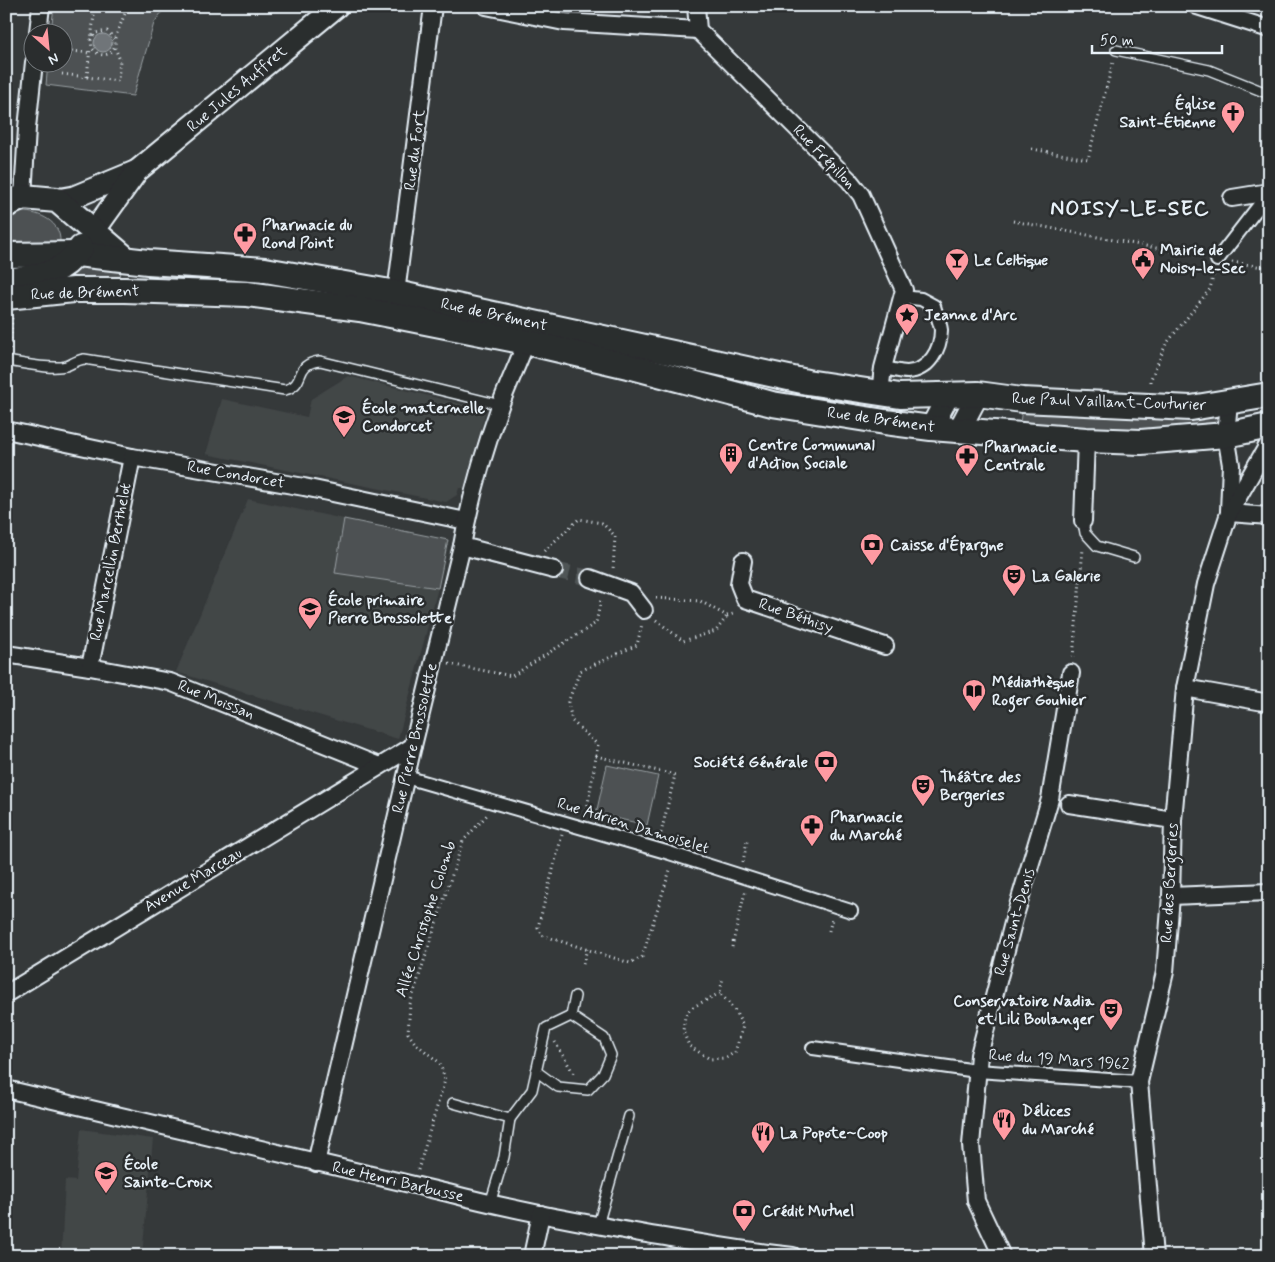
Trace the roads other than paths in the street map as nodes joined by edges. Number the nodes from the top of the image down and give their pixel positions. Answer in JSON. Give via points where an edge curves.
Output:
{"nodes":[{"id":1,"x":40,"y":6,"type":"edge"},
{"id":2,"x":337,"y":6,"type":"edge"},
{"id":3,"x":433,"y":6,"type":"edge"},
{"id":4,"x":486,"y":6,"type":"edge"},
{"id":5,"x":696,"y":6,"type":"edge"},
{"id":6,"x":1198,"y":6,"type":"edge"},
{"id":7,"x":39,"y":22,"type":"edge"},
{"id":8,"x":1269,"y":29,"type":"edge"},
{"id":9,"x":698,"y":30,"type":"junction"},
{"id":10,"x":1116,"y":50,"type":"road end"},
{"id":11,"x":33,"y":72,"type":"edge"},
{"id":12,"x":1269,"y":94,"type":"edge"},
{"id":13,"x":138,"y":171,"type":"junction"},
{"id":14,"x":1269,"y":193,"type":"edge"},
{"id":15,"x":1232,"y":198,"type":"dead end"},
{"id":16,"x":57,"y":200,"type":"junction"},
{"id":17,"x":15,"y":201,"type":"edge"},
{"id":18,"x":94,"y":231,"type":"junction"},
{"id":19,"x":77,"y":254,"type":"junction"},
{"id":20,"x":6,"y":255,"type":"edge"},
{"id":21,"x":126,"y":259,"type":"junction"},
{"id":22,"x":1217,"y":260,"type":"road end"},
{"id":23,"x":6,"y":281,"type":"edge"},
{"id":24,"x":396,"y":293,"type":"junction"},
{"id":25,"x":6,"y":297,"type":"edge"},
{"id":26,"x":902,"y":297,"type":"junction"},
{"id":27,"x":516,"y":320,"type":"junction"},
{"id":28,"x":526,"y":342,"type":"junction"},
{"id":29,"x":6,"y":361,"type":"edge"},
{"id":30,"x":884,"y":368,"type":"junction"},
{"id":31,"x":880,"y":392,"type":"junction"},
{"id":32,"x":978,"y":394,"type":"junction"},
{"id":33,"x":1269,"y":395,"type":"edge"},
{"id":34,"x":948,"y":396,"type":"junction"},
{"id":35,"x":1229,"y":402,"type":"junction"},
{"id":36,"x":501,"y":405,"type":"junction"},
{"id":37,"x":1269,"y":426,"type":"edge"},
{"id":38,"x":931,"y":428,"type":"junction"},
{"id":39,"x":6,"y":430,"type":"edge"},
{"id":40,"x":959,"y":430,"type":"junction"},
{"id":41,"x":1226,"y":435,"type":"junction"},
{"id":42,"x":1086,"y":440,"type":"junction"},
{"id":43,"x":1269,"y":443,"type":"edge"},
{"id":44,"x":132,"y":457,"type":"junction"},
{"id":45,"x":1229,"y":513,"type":"junction"},
{"id":46,"x":1269,"y":516,"type":"edge"},
{"id":47,"x":466,"y":521,"type":"junction"},
{"id":48,"x":1084,"y":527,"type":"joint"},
{"id":49,"x":462,"y":546,"type":"junction"},
{"id":50,"x":1134,"y":556,"type":"dead end"},
{"id":51,"x":743,"y":561,"type":"dead end"},
{"id":52,"x":554,"y":570,"type":"tunnel mouth"},
{"id":53,"x":603,"y":583,"type":"tunnel mouth"},
{"id":54,"x":644,"y":610,"type":"road end"},
{"id":55,"x":885,"y":646,"type":"dead end"},
{"id":56,"x":6,"y":654,"type":"edge"},
{"id":57,"x":90,"y":667,"type":"junction"},
{"id":58,"x":1071,"y":673,"type":"road end"},
{"id":59,"x":1185,"y":688,"type":"junction"},
{"id":60,"x":1269,"y":703,"type":"edge"},
{"id":61,"x":413,"y":746,"type":"junction"},
{"id":62,"x":379,"y":766,"type":"junction"},
{"id":63,"x":406,"y":777,"type":"junction"},
{"id":64,"x":1068,"y":804,"type":"dead end"},
{"id":65,"x":1173,"y":820,"type":"junction"},
{"id":66,"x":1269,"y":892,"type":"edge"},
{"id":67,"x":1171,"y":896,"type":"junction"},
{"id":68,"x":851,"y":910,"type":"dead end"},
{"id":69,"x":6,"y":994,"type":"edge"},
{"id":70,"x":575,"y":996,"type":"dead end"},
{"id":71,"x":571,"y":1016,"type":"junction"},
{"id":72,"x":813,"y":1048,"type":"dead end"},
{"id":73,"x":977,"y":1070,"type":"junction"},
{"id":74,"x":536,"y":1071,"type":"junction"},
{"id":75,"x":1139,"y":1082,"type":"junction"},
{"id":76,"x":6,"y":1089,"type":"edge"},
{"id":77,"x":453,"y":1103,"type":"dead end"},
{"id":78,"x":629,"y":1116,"type":"dead end"},
{"id":79,"x":510,"y":1120,"type":"junction"},
{"id":80,"x":316,"y":1163,"type":"junction"},
{"id":81,"x":490,"y":1204,"type":"junction"},
{"id":82,"x":541,"y":1214,"type":"junction"},
{"id":83,"x":598,"y":1226,"type":"junction"},
{"id":84,"x":532,"y":1256,"type":"edge"},
{"id":85,"x":793,"y":1256,"type":"edge"},
{"id":86,"x":1002,"y":1256,"type":"edge"},
{"id":87,"x":1154,"y":1256,"type":"edge"}],
"edges":[{"from":1,"to":7,"type":"street"},
{"from":2,"to":13,"type":"street","name":"Rue Jules Auffret"},
{"from":3,"to":24,"type":"street","name":"Rue du Fort"},
{"from":4,"to":9,"type":"street","via":[[564,22]]},
{"from":5,"to":9,"type":"street"},
{"from":6,"to":8,"type":"street"},
{"from":9,"to":26,"type":"street","name":"Rue Frépillon","via":[[861,195],[904,290]]},
{"from":10,"to":12,"type":"lane","via":[[1209,70]]},
{"from":11,"to":17,"type":"street"},
{"from":13,"to":16,"type":"street","name":"Rue Jules Auffret","via":[[74,197]]},
{"from":13,"to":18,"type":"street","name":"Rue Jules Auffret"},
{"from":14,"to":15,"type":"street"},
{"from":14,"to":22,"type":"street"},
{"from":16,"to":17,"type":"main road"},
{"from":16,"to":18,"type":"main road"},
{"from":18,"to":19,"type":"main road"},
{"from":18,"to":21,"type":"main road"},
{"from":19,"to":20,"type":"main road","name":"Rue de Brément"},
{"from":19,"to":21,"type":"main road","name":"Rue de Brément"},
{"from":19,"to":23,"type":"main road","via":[[48,275]]},
{"from":21,"to":24,"type":"main road","name":"Rue de Brément","via":[[266,270]]},
{"from":24,"to":27,"type":"main road","name":"Rue de Brément"},
{"from":25,"to":28,"type":"main road","name":"Rue de Brément","via":[[74,290],[247,294],[360,309]]},
{"from":26,"to":30,"type":"street","name":"Rue Frépillon"},
{"from":26,"to":30,"type":"street","via":[[921,299],[934,306],[941,328],[940,343],[924,367],[909,372]]},
{"from":27,"to":28,"type":"street"},
{"from":27,"to":31,"type":"main road","name":"Rue de Brément","via":[[798,380]]},
{"from":28,"to":36,"type":"street","name":"Rue Pierre Brossolette"},
{"from":28,"to":38,"type":"main road","name":"Rue de Brément","via":[[772,404]]},
{"from":29,"to":36,"type":"lane","via":[[65,366],[84,359],[285,390],[298,382],[303,366],[320,361]]},
{"from":30,"to":31,"type":"street","name":"Rue Frépillon"},
{"from":31,"to":34,"type":"main road","name":"Rue de Brément","via":[[900,396]]},
{"from":32,"to":34,"type":"main road","name":"Rue de Brément"},
{"from":32,"to":35,"type":"main road","name":"Rue Paul Vaillant-Couturier","via":[[1017,400],[1149,407],[1191,408]]},
{"from":32,"to":40,"type":"street"},
{"from":33,"to":35,"type":"main road","name":"Rue Paul Vaillant-Couturier"},
{"from":34,"to":38,"type":"street"},
{"from":35,"to":41,"type":"street","name":"Rue des Bergeries"},
{"from":36,"to":47,"type":"street","name":"Rue Pierre Brossolette"},
{"from":37,"to":41,"type":"main road","name":"Rue Paul Vaillant-Couturier"},
{"from":38,"to":40,"type":"main road","name":"Rue de Brément"},
{"from":39,"to":44,"type":"street","name":"Rue Condorcet"},
{"from":40,"to":42,"type":"main road","name":"Rue Paul Vaillant-Couturier"},
{"from":41,"to":42,"type":"main road","name":"Rue Paul Vaillant-Couturier","via":[[1140,442]]},
{"from":41,"to":45,"type":"street","name":"Rue des Bergeries","via":[[1231,466]]},
{"from":42,"to":48,"type":"street"},
{"from":43,"to":45,"type":"street","name":"Rue des Bergeries"},
{"from":44,"to":47,"type":"street","name":"Rue Condorcet","via":[[304,487]]},
{"from":44,"to":57,"type":"street","name":"Rue Marcellin Berthelot"},
{"from":45,"to":46,"type":"street"},
{"from":45,"to":59,"type":"street","name":"Rue des Bergeries","via":[[1206,584]]},
{"from":47,"to":49,"type":"street","name":"Rue Pierre Brossolette"},
{"from":48,"to":50,"type":"lane","via":[[1097,546]]},
{"from":49,"to":52,"type":"street"},
{"from":49,"to":61,"type":"street","name":"Rue Pierre Brossolette"},
{"from":51,"to":55,"type":"street","name":"Rue Béthisy","via":[[739,584],[746,599]]},
{"from":53,"to":54,"type":"street","via":[[631,593]]},
{"from":56,"to":57,"type":"street","name":"Rue Moissan"},
{"from":57,"to":62,"type":"street","name":"Rue Moissan","via":[[170,682]]},
{"from":58,"to":73,"type":"street","name":"Rue Saint-Denis","via":[[1050,799],[1014,919]]},
{"from":59,"to":60,"type":"street"},
{"from":59,"to":65,"type":"street","name":"Rue des Bergeries"},
{"from":61,"to":62,"type":"street"},
{"from":61,"to":63,"type":"street","name":"Rue Pierre Brossolette"},
{"from":62,"to":69,"type":"street","name":"Avenue Marceau"},
{"from":63,"to":68,"type":"street","name":"Rue Adrien Damoiselet","via":[[657,849]]},
{"from":63,"to":80,"type":"street","name":"Rue Pierre Brossolette"},
{"from":64,"to":65,"type":"street"},
{"from":65,"to":67,"type":"street","name":"Rue des Bergeries"},
{"from":66,"to":67,"type":"street"},
{"from":67,"to":75,"type":"street","name":"Rue des Bergeries","via":[[1165,972]]},
{"from":70,"to":71,"type":"lane"},
{"from":71,"to":74,"type":"lane","via":[[546,1028]]},
{"from":71,"to":74,"type":"lane","via":[[604,1038],[611,1055],[603,1074],[588,1090],[558,1087]]},
{"from":72,"to":73,"type":"street","name":"Rue du 19 Mars 1962"},
{"from":73,"to":75,"type":"street","name":"Rue du 19 Mars 1962"},
{"from":73,"to":86,"type":"street","name":"Rue Saint-Denis","via":[[971,1145],[976,1201]]},
{"from":74,"to":79,"type":"lane","via":[[532,1090]]},
{"from":75,"to":87,"type":"street","name":"Rue des Bergeries"},
{"from":76,"to":80,"type":"street","name":"Rue Henri Barbusse"},
{"from":77,"to":79,"type":"lane"},
{"from":78,"to":83,"type":"lane"},
{"from":79,"to":81,"type":"lane","via":[[504,1157]]},
{"from":80,"to":81,"type":"street","name":"Rue Henri Barbusse"},
{"from":81,"to":82,"type":"street","name":"Rue Henri Barbusse"},
{"from":82,"to":83,"type":"street","name":"Rue Henri Barbusse"},
{"from":82,"to":84,"type":"street"},
{"from":83,"to":85,"type":"street","name":"Rue Henri Barbusse"}]}
